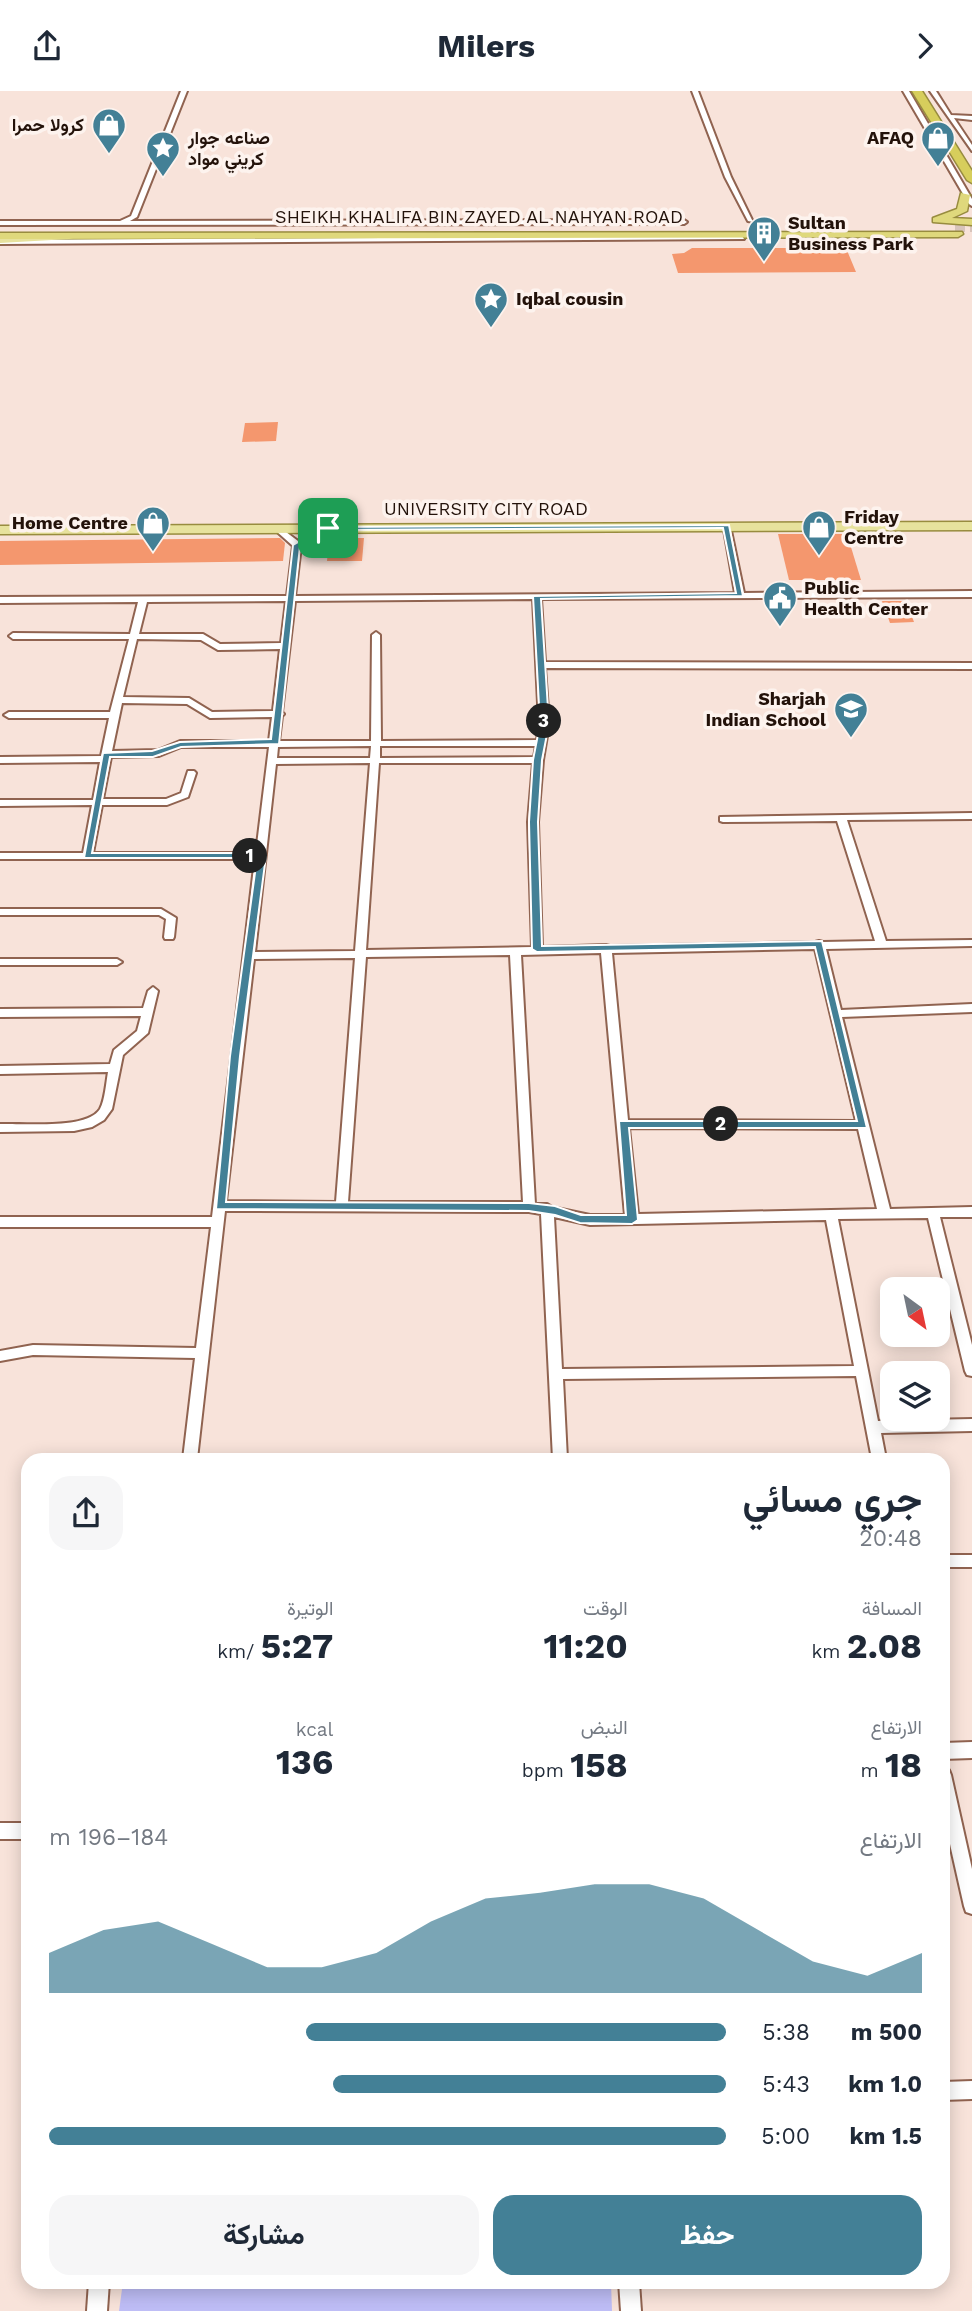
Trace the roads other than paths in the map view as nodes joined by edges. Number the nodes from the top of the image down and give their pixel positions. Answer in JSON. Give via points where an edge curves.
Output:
{"nodes":[{"id":1,"x":184,"y":91,"type":"edge"},
{"id":2,"x":695,"y":91,"type":"edge"},
{"id":3,"x":908,"y":91,"type":"edge"},
{"id":4,"x":917,"y":91,"type":"edge"},
{"id":5,"x":927,"y":91,"type":"edge"},
{"id":6,"x":933,"y":91,"type":"edge"},
{"id":7,"x":917,"y":108,"type":"joint"},
{"id":8,"x":950,"y":116,"type":"junction"},
{"id":9,"x":972,"y":118,"type":"edge"},
{"id":10,"x":972,"y":149,"type":"edge"},
{"id":11,"x":967,"y":163,"type":"edge"},
{"id":12,"x":972,"y":180,"type":"edge"},
{"id":13,"x":969,"y":199,"type":"edge"},
{"id":14,"x":134,"y":217,"type":"junction"},
{"id":15,"x":738,"y":221,"type":"dead end"},
{"id":16,"x":751,"y":221,"type":"junction"},
{"id":17,"x":764,"y":221,"type":"dead end"},
{"id":18,"x":684,"y":222,"type":"junction"},
{"id":19,"x":698,"y":222,"type":"dead end"},
{"id":20,"x":972,"y":222,"type":"tunnel mouth"},
{"id":21,"x":119,"y":223,"type":"junction"},
{"id":22,"x":146,"y":223,"type":"junction"},
{"id":23,"x":0,"y":226,"type":"edge"},
{"id":24,"x":554,"y":227,"type":"junction"},
{"id":25,"x":66,"y":232,"type":"junction"},
{"id":26,"x":499,"y":234,"type":"junction"},
{"id":27,"x":742,"y":238,"type":"junction"},
{"id":28,"x":0,"y":239,"type":"edge"},
{"id":29,"x":970,"y":241,"type":"tunnel mouth"},
{"id":30,"x":972,"y":513,"type":"edge"},
{"id":31,"x":0,"y":521,"type":"edge"},
{"id":32,"x":726,"y":526,"type":"junction"},
{"id":33,"x":972,"y":526,"type":"edge"},
{"id":34,"x":278,"y":528,"type":"junction"},
{"id":35,"x":328,"y":528,"type":"junction"},
{"id":36,"x":0,"y":530,"type":"edge"},
{"id":37,"x":297,"y":545,"type":"junction"},
{"id":38,"x":972,"y":594,"type":"edge"},
{"id":39,"x":740,"y":595,"type":"junction"},
{"id":40,"x":537,"y":596,"type":"junction"},
{"id":41,"x":290,"y":597,"type":"junction"},
{"id":42,"x":143,"y":599,"type":"junction"},
{"id":43,"x":0,"y":600,"type":"edge"},
{"id":44,"x":376,"y":635,"type":"dead end"},
{"id":45,"x":13,"y":636,"type":"dead end"},
{"id":46,"x":134,"y":637,"type":"junction"},
{"id":47,"x":286,"y":646,"type":"junction"},
{"id":48,"x":541,"y":665,"type":"junction"},
{"id":49,"x":972,"y":666,"type":"edge"},
{"id":50,"x":118,"y":701,"type":"junction"},
{"id":51,"x":279,"y":714,"type":"junction"},
{"id":52,"x":9,"y":715,"type":"dead end"},
{"id":53,"x":114,"y":715,"type":"junction"},
{"id":54,"x":275,"y":742,"type":"junction"},
{"id":55,"x":376,"y":742,"type":"junction"},
{"id":56,"x":541,"y":743,"type":"junction"},
{"id":57,"x":106,"y":757,"type":"junction"},
{"id":58,"x":0,"y":760,"type":"edge"},
{"id":59,"x":374,"y":760,"type":"junction"},
{"id":60,"x":538,"y":760,"type":"junction"},
{"id":61,"x":273,"y":761,"type":"junction"},
{"id":62,"x":191,"y":773,"type":"dead end"},
{"id":63,"x":0,"y":803,"type":"edge"},
{"id":64,"x":96,"y":803,"type":"junction"},
{"id":65,"x":972,"y":816,"type":"edge"},
{"id":66,"x":841,"y":818,"type":"junction"},
{"id":67,"x":723,"y":819,"type":"dead end"},
{"id":68,"x":0,"y":856,"type":"edge"},
{"id":69,"x":87,"y":856,"type":"junction"},
{"id":70,"x":262,"y":856,"type":"junction"},
{"id":71,"x":0,"y":912,"type":"edge"},
{"id":72,"x":169,"y":937,"type":"dead end"},
{"id":73,"x":881,"y":943,"type":"junction"},
{"id":74,"x":972,"y":943,"type":"edge"},
{"id":75,"x":819,"y":944,"type":"junction"},
{"id":76,"x":606,"y":948,"type":"junction"},
{"id":77,"x":537,"y":949,"type":"junction"},
{"id":78,"x":515,"y":950,"type":"junction"},
{"id":79,"x":360,"y":954,"type":"junction"},
{"id":80,"x":248,"y":956,"type":"junction"},
{"id":81,"x":0,"y":962,"type":"edge"},
{"id":82,"x":117,"y":962,"type":"dead end"},
{"id":83,"x":153,"y":991,"type":"dead end"},
{"id":84,"x":972,"y":1008,"type":"edge"},
{"id":85,"x":148,"y":1012,"type":"junction"},
{"id":86,"x":0,"y":1013,"type":"edge"},
{"id":87,"x":836,"y":1014,"type":"junction"},
{"id":88,"x":113,"y":1068,"type":"junction"},
{"id":89,"x":0,"y":1070,"type":"edge"},
{"id":90,"x":623,"y":1124,"type":"junction"},
{"id":91,"x":863,"y":1125,"type":"junction"},
{"id":92,"x":0,"y":1128,"type":"edge"},
{"id":93,"x":220,"y":1206,"type":"junction"},
{"id":94,"x":342,"y":1206,"type":"junction"},
{"id":95,"x":529,"y":1207,"type":"junction"},
{"id":96,"x":547,"y":1209,"type":"junction"},
{"id":97,"x":972,"y":1212,"type":"edge"},
{"id":98,"x":933,"y":1214,"type":"junction"},
{"id":99,"x":885,"y":1215,"type":"junction"},
{"id":100,"x":831,"y":1216,"type":"junction"},
{"id":101,"x":632,"y":1220,"type":"junction"},
{"id":102,"x":0,"y":1222,"type":"edge"},
{"id":103,"x":218,"y":1222,"type":"junction"},
{"id":104,"x":202,"y":1353,"type":"junction"},
{"id":105,"x":1,"y":1355,"type":"edge"},
{"id":106,"x":0,"y":1370,"type":"edge"},
{"id":107,"x":861,"y":1371,"type":"junction"},
{"id":108,"x":972,"y":1371,"type":"edge"},
{"id":109,"x":556,"y":1374,"type":"junction"},
{"id":110,"x":972,"y":1425,"type":"edge"},
{"id":111,"x":872,"y":1427,"type":"junction"},
{"id":112,"x":192,"y":1453,"type":"edge"},
{"id":113,"x":561,"y":1453,"type":"edge"},
{"id":114,"x":878,"y":1453,"type":"edge"},
{"id":115,"x":950,"y":1561,"type":"edge"},
{"id":116,"x":972,"y":1561,"type":"edge"},
{"id":117,"x":972,"y":1750,"type":"edge"},
{"id":118,"x":950,"y":1751,"type":"edge"},
{"id":119,"x":950,"y":1807,"type":"edge"},
{"id":120,"x":0,"y":1831,"type":"edge"},
{"id":121,"x":21,"y":1831,"type":"edge"},
{"id":122,"x":972,"y":1906,"type":"edge"},
{"id":123,"x":972,"y":2090,"type":"edge"},
{"id":124,"x":950,"y":2091,"type":"edge"},
{"id":125,"x":99,"y":2289,"type":"edge"},
{"id":126,"x":629,"y":2289,"type":"edge"},
{"id":127,"x":97,"y":2311,"type":"edge"},
{"id":128,"x":631,"y":2311,"type":"edge"}],
"edges":[{"from":1,"to":14,"type":"street"},
{"from":2,"to":16,"type":"street","via":[[728,177]]},
{"from":3,"to":7,"type":"highway"},
{"from":4,"to":11,"type":"highway"},
{"from":5,"to":11,"type":"highway"},
{"from":6,"to":8,"type":"street"},
{"from":7,"to":13,"type":"street"},
{"from":8,"to":9,"type":"street"},
{"from":8,"to":10,"type":"street"},
{"from":11,"to":12,"type":"highway"},
{"from":13,"to":20,"type":"highway","via":[[960,213],[921,220]]},
{"from":14,"to":21,"type":"street"},
{"from":14,"to":22,"type":"street"},
{"from":15,"to":16,"type":"highway"},
{"from":16,"to":17,"type":"highway"},
{"from":18,"to":19,"type":"highway"},
{"from":18,"to":22,"type":"street"},
{"from":18,"to":24,"type":"highway"},
{"from":21,"to":22,"type":"street"},
{"from":21,"to":23,"type":"street"},
{"from":23,"to":25,"type":"highway","name":"SHEIKH KHALIFA BIN ZAYED AL NAHYAN ROAD"},
{"from":24,"to":25,"type":"highway","name":"SHEIKH KHALIFA BIN ZAYED AL NAHYAN ROAD"},
{"from":24,"to":26,"type":"highway","name":"SHEIKH KHALIFA BIN ZAYED AL NAHYAN ROAD","via":[[957,231]]},
{"from":25,"to":26,"type":"highway","name":"SHEIKH KHALIFA BIN ZAYED AL NAHYAN ROAD"},
{"from":25,"to":28,"type":"main road"},
{"from":26,"to":27,"type":"highway"},
{"from":27,"to":28,"type":"street"},
{"from":27,"to":29,"type":"highway"},
{"from":30,"to":31,"type":"main road","name":"UNIVERSITY CITY ROAD"},
{"from":32,"to":33,"type":"main road","name":"UNIVERSITY CITY ROAD"},
{"from":32,"to":35,"type":"main road","name":"UNIVERSITY CITY ROAD"},
{"from":32,"to":39,"type":"street"},
{"from":34,"to":35,"type":"main road","name":"UNIVERSITY CITY ROAD"},
{"from":34,"to":36,"type":"main road","name":"UNIVERSITY CITY ROAD"},
{"from":34,"to":37,"type":"street"},
{"from":35,"to":37,"type":"street"},
{"from":37,"to":41,"type":"street"},
{"from":38,"to":39,"type":"street"},
{"from":39,"to":40,"type":"street"},
{"from":40,"to":41,"type":"street"},
{"from":40,"to":48,"type":"street"},
{"from":41,"to":42,"type":"street"},
{"from":41,"to":47,"type":"street"},
{"from":42,"to":43,"type":"street"},
{"from":42,"to":46,"type":"street"},
{"from":44,"to":55,"type":"street"},
{"from":45,"to":46,"type":"street"},
{"from":46,"to":47,"type":"street","via":[[203,638],[218,647]]},
{"from":46,"to":50,"type":"street"},
{"from":47,"to":51,"type":"street"},
{"from":48,"to":49,"type":"street"},
{"from":48,"to":56,"type":"street"},
{"from":50,"to":51,"type":"street","via":[[189,701],[210,715]]},
{"from":50,"to":53,"type":"street"},
{"from":51,"to":54,"type":"street"},
{"from":52,"to":53,"type":"street"},
{"from":53,"to":57,"type":"street"},
{"from":54,"to":55,"type":"street"},
{"from":54,"to":57,"type":"street","via":[[180,744],[153,754]]},
{"from":54,"to":61,"type":"street"},
{"from":55,"to":56,"type":"street"},
{"from":55,"to":59,"type":"street"},
{"from":56,"to":60,"type":"street"},
{"from":57,"to":58,"type":"street"},
{"from":57,"to":64,"type":"street"},
{"from":59,"to":60,"type":"street"},
{"from":59,"to":61,"type":"street"},
{"from":59,"to":79,"type":"street"},
{"from":60,"to":77,"type":"street","via":[[533,822]]},
{"from":61,"to":70,"type":"street"},
{"from":62,"to":64,"type":"street","via":[[188,790],[173,801]]},
{"from":63,"to":64,"type":"street"},
{"from":64,"to":69,"type":"street"},
{"from":65,"to":66,"type":"street"},
{"from":66,"to":67,"type":"street"},
{"from":66,"to":73,"type":"street"},
{"from":68,"to":69,"type":"street"},
{"from":69,"to":70,"type":"street"},
{"from":70,"to":80,"type":"street"},
{"from":71,"to":72,"type":"street","via":[[161,912],[171,918]]},
{"from":73,"to":74,"type":"street"},
{"from":73,"to":75,"type":"street"},
{"from":75,"to":76,"type":"street"},
{"from":75,"to":87,"type":"street"},
{"from":76,"to":77,"type":"street"},
{"from":76,"to":90,"type":"street"},
{"from":77,"to":78,"type":"street"},
{"from":78,"to":79,"type":"street"},
{"from":78,"to":95,"type":"street"},
{"from":79,"to":80,"type":"street"},
{"from":79,"to":94,"type":"street"},
{"from":80,"to":93,"type":"street"},
{"from":81,"to":82,"type":"street"},
{"from":83,"to":85,"type":"street"},
{"from":84,"to":87,"type":"street"},
{"from":85,"to":86,"type":"street"},
{"from":85,"to":88,"type":"street","via":[[142,1033],[118,1053]]},
{"from":87,"to":91,"type":"street"},
{"from":88,"to":89,"type":"street"},
{"from":88,"to":92,"type":"street","via":[[106,1109],[94,1122],[74,1127]]},
{"from":90,"to":91,"type":"street"},
{"from":90,"to":101,"type":"street"},
{"from":91,"to":99,"type":"street"},
{"from":93,"to":94,"type":"street"},
{"from":93,"to":103,"type":"street"},
{"from":94,"to":95,"type":"street"},
{"from":95,"to":96,"type":"street"},
{"from":96,"to":101,"type":"street","via":[[580,1219]]},
{"from":96,"to":109,"type":"street"},
{"from":97,"to":98,"type":"street"},
{"from":98,"to":99,"type":"street"},
{"from":98,"to":108,"type":"street"},
{"from":99,"to":100,"type":"street"},
{"from":100,"to":101,"type":"street"},
{"from":100,"to":107,"type":"street"},
{"from":102,"to":103,"type":"street"},
{"from":103,"to":104,"type":"street"},
{"from":104,"to":105,"type":"street","via":[[33,1350]]},
{"from":104,"to":112,"type":"street"},
{"from":105,"to":106,"type":"street"},
{"from":107,"to":109,"type":"street"},
{"from":107,"to":111,"type":"street"},
{"from":109,"to":113,"type":"street"},
{"from":110,"to":111,"type":"street"},
{"from":111,"to":114,"type":"street"},
{"from":115,"to":116,"type":"street"},
{"from":117,"to":118,"type":"street"},
{"from":119,"to":122,"type":"street"},
{"from":120,"to":121,"type":"street"},
{"from":123,"to":124,"type":"street"},
{"from":125,"to":127,"type":"street"},
{"from":126,"to":128,"type":"street"}]}
